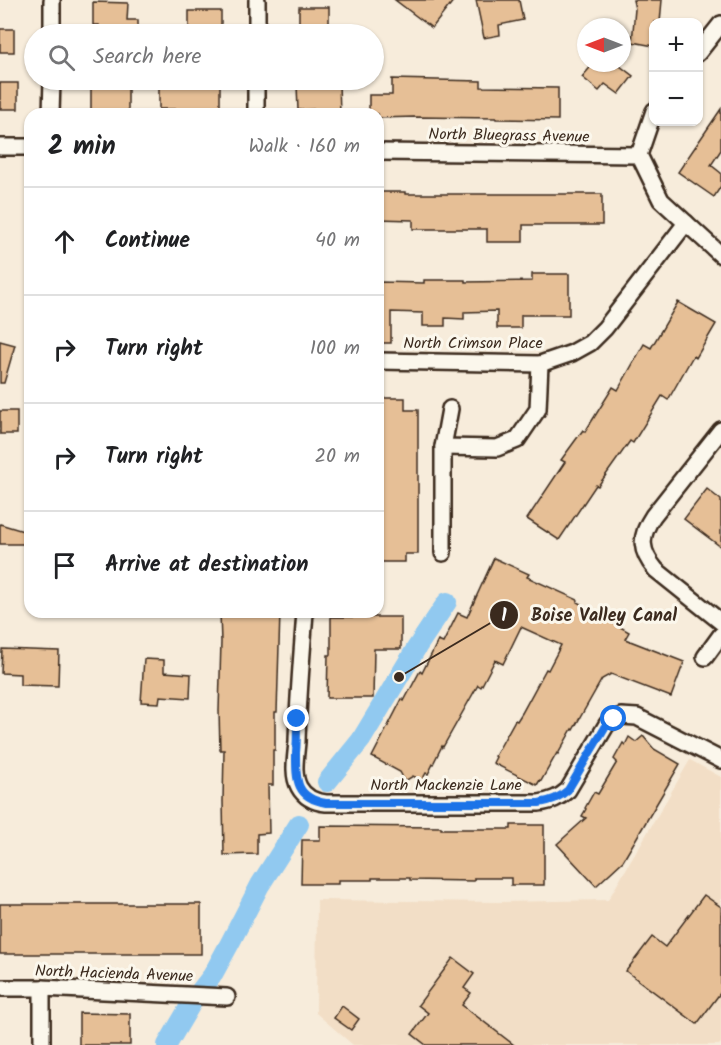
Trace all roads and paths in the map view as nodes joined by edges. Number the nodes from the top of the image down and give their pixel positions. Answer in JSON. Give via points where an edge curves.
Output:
{"nodes":[{"id":1,"x":52,"y":0,"type":"edge"},
{"id":2,"x":257,"y":0,"type":"edge"},
{"id":3,"x":52,"y":24,"type":"edge"},
{"id":4,"x":257,"y":24,"type":"edge"},
{"id":5,"x":721,"y":24,"type":"edge"},
{"id":6,"x":703,"y":48,"type":"edge"},
{"id":7,"x":52,"y":90,"type":"edge"},
{"id":8,"x":256,"y":90,"type":"edge"},
{"id":9,"x":51,"y":108,"type":"edge"},
{"id":10,"x":256,"y":108,"type":"edge"},
{"id":11,"x":649,"y":126,"type":"edge"},
{"id":12,"x":0,"y":147,"type":"edge"},
{"id":13,"x":24,"y":147,"type":"edge"},
{"id":14,"x":384,"y":152,"type":"edge"},
{"id":15,"x":639,"y":155,"type":"junction"},
{"id":16,"x":686,"y":223,"type":"junction"},
{"id":17,"x":721,"y":255,"type":"edge"},
{"id":18,"x":384,"y":360,"type":"edge"},
{"id":19,"x":540,"y":364,"type":"junction"},
{"id":20,"x":450,"y":409,"type":"dead end"},
{"id":21,"x":721,"y":430,"type":"edge"},
{"id":22,"x":443,"y":447,"type":"junction"},
{"id":23,"x":443,"y":553,"type":"dead end"},
{"id":24,"x":304,"y":618,"type":"edge"},
{"id":25,"x":721,"y":622,"type":"edge"},
{"id":26,"x":721,"y":635,"type":"edge"},
{"id":27,"x":705,"y":657,"type":"dead end"},
{"id":28,"x":721,"y":760,"type":"edge"},
{"id":29,"x":0,"y":988,"type":"edge"},
{"id":30,"x":42,"y":988,"type":"junction"},
{"id":31,"x":227,"y":996,"type":"dead end"},
{"id":32,"x":42,"y":1045,"type":"edge"}],
"edges":[{"from":1,"to":3,"type":"street"},
{"from":2,"to":4,"type":"street"},
{"from":5,"to":6,"type":"street"},
{"from":7,"to":9,"type":"street"},
{"from":8,"to":10,"type":"street"},
{"from":11,"to":15,"type":"street"},
{"from":12,"to":13,"type":"street"},
{"from":14,"to":15,"type":"street","name":"North Bluegrass Avenue"},
{"from":15,"to":16,"type":"street","via":[[661,200]]},
{"from":16,"to":17,"type":"street"},
{"from":16,"to":19,"type":"street","name":"North Crimson Place","via":[[590,343]]},
{"from":18,"to":19,"type":"street","name":"North Crimson Place"},
{"from":19,"to":22,"type":"street","via":[[538,409],[517,440],[497,448]]},
{"from":20,"to":22,"type":"street"},
{"from":21,"to":25,"type":"street","via":[[652,516],[643,539],[647,560],[656,570]]},
{"from":22,"to":23,"type":"street"},
{"from":24,"to":28,"type":"street","name":"North Mackenzie Lane","via":[[296,777],[307,797],[316,802],[539,803],[560,798],[607,724],[621,716],[637,717]]},
{"from":26,"to":27,"type":"street"},
{"from":29,"to":30,"type":"street","name":"North Hacienda Avenue"},
{"from":30,"to":31,"type":"street","name":"North Hacienda Avenue"},
{"from":30,"to":32,"type":"street"}]}
